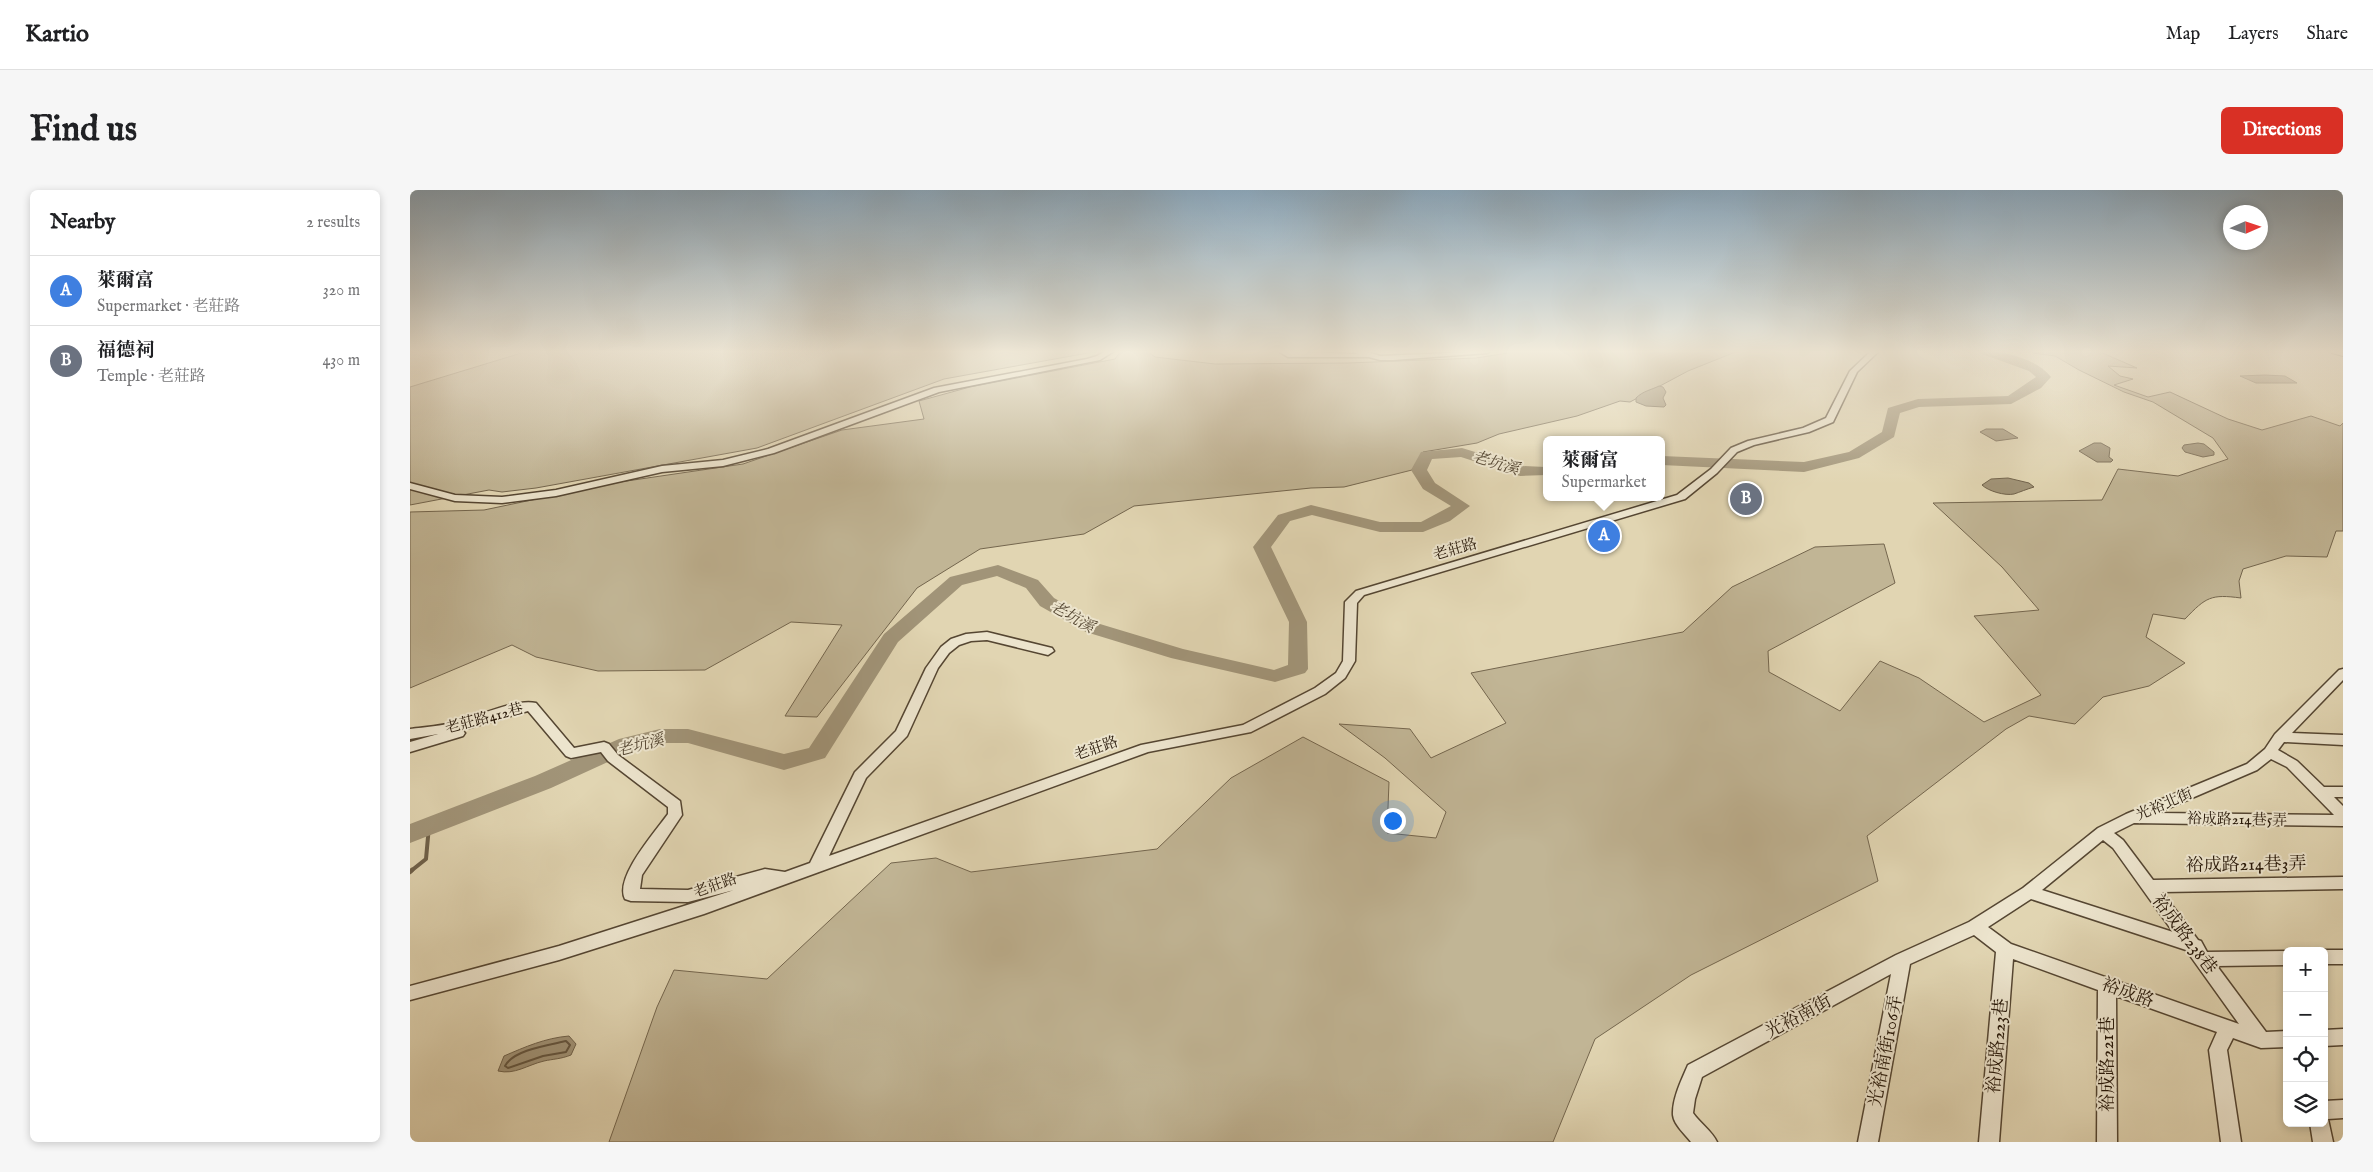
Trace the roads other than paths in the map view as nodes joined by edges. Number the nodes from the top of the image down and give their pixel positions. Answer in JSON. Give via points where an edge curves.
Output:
{"nodes":[{"id":1,"x":923,"y":395,"type":"edge"},
{"id":2,"x":1841,"y":395,"type":"edge"},
{"id":3,"x":410,"y":486,"type":"edge"},
{"id":4,"x":1048,"y":651,"type":"dead end"},
{"id":5,"x":2343,"y":673,"type":"edge"},
{"id":6,"x":537,"y":711,"type":"junction"},
{"id":7,"x":410,"y":734,"type":"edge"},
{"id":8,"x":2280,"y":737,"type":"junction"},
{"id":9,"x":2343,"y":740,"type":"edge"},
{"id":10,"x":410,"y":747,"type":"edge"},
{"id":11,"x":2270,"y":752,"type":"junction"},
{"id":12,"x":2320,"y":792,"type":"junction"},
{"id":13,"x":2343,"y":792,"type":"edge"},
{"id":14,"x":2343,"y":815,"type":"edge"},
{"id":15,"x":2131,"y":818,"type":"junction"},
{"id":16,"x":2343,"y":821,"type":"edge"},
{"id":17,"x":2103,"y":832,"type":"junction"},
{"id":18,"x":816,"y":866,"type":"junction"},
{"id":19,"x":785,"y":877,"type":"junction"},
{"id":20,"x":2343,"y":883,"type":"edge"},
{"id":21,"x":2149,"y":886,"type":"junction"},
{"id":22,"x":2029,"y":892,"type":"junction"},
{"id":23,"x":1975,"y":927,"type":"junction"},
{"id":24,"x":2005,"y":949,"type":"junction"},
{"id":25,"x":2199,"y":952,"type":"junction"},
{"id":26,"x":2328,"y":957,"type":"edge"},
{"id":27,"x":2343,"y":957,"type":"edge"},
{"id":28,"x":2283,"y":958,"type":"edge"},
{"id":29,"x":1902,"y":960,"type":"junction"},
{"id":30,"x":2107,"y":985,"type":"junction"},
{"id":31,"x":410,"y":993,"type":"edge"},
{"id":32,"x":2228,"y":1028,"type":"junction"},
{"id":33,"x":2343,"y":1037,"type":"edge"},
{"id":34,"x":2328,"y":1038,"type":"edge"},
{"id":35,"x":2283,"y":1039,"type":"edge"},
{"id":36,"x":2261,"y":1040,"type":"junction"},
{"id":37,"x":2343,"y":1109,"type":"edge"},
{"id":38,"x":2328,"y":1110,"type":"edge"},
{"id":39,"x":2321,"y":1127,"type":"edge"},
{"id":40,"x":1707,"y":1142,"type":"edge"},
{"id":41,"x":1868,"y":1142,"type":"edge"},
{"id":42,"x":1989,"y":1142,"type":"edge"},
{"id":43,"x":2107,"y":1142,"type":"edge"},
{"id":44,"x":2231,"y":1142,"type":"edge"},
{"id":45,"x":2323,"y":1142,"type":"edge"}],
"edges":[{"from":1,"to":3,"type":"street","via":[[771,451],[723,463],[662,469],[556,493],[502,500],[455,498]]},
{"from":2,"to":18,"type":"street","name":"老莊路","via":[[1830,420],[1734,450],[1681,497],[1360,593],[1351,602],[1349,661],[1341,675],[1320,691],[1246,730],[1146,748]]},
{"from":4,"to":18,"type":"street","via":[[987,636],[970,637],[944,650],[932,668],[902,733],[860,775]]},
{"from":5,"to":8,"type":"street","name":"光裕北街"},
{"from":6,"to":7,"type":"street","name":"老莊路412巷","via":[[532,706],[525,706],[456,727]]},
{"from":6,"to":10,"type":"street"},
{"from":6,"to":19,"type":"street","name":"老莊路412巷","via":[[571,753],[609,753],[676,806],[675,815],[634,874],[631,895],[688,896],[765,875]]},
{"from":8,"to":9,"type":"street"},
{"from":8,"to":11,"type":"street","name":"光裕北街"},
{"from":11,"to":12,"type":"street","via":[[2292,764]]},
{"from":11,"to":15,"type":"street","name":"光裕北街","via":[[2252,767]]},
{"from":12,"to":13,"type":"street"},
{"from":12,"to":14,"type":"street"},
{"from":15,"to":16,"type":"street","name":"裕成路214巷5弄"},
{"from":15,"to":17,"type":"street","name":"光裕北街"},
{"from":17,"to":21,"type":"street","name":"裕成路238巷","via":[[2118,844]]},
{"from":17,"to":22,"type":"street","name":"光裕北街"},
{"from":18,"to":19,"type":"street","name":"老莊路"},
{"from":19,"to":31,"type":"street","name":"老莊路","via":[[698,909],[559,953]]},
{"from":20,"to":21,"type":"street","name":"裕成路214巷3弄"},
{"from":21,"to":25,"type":"street","name":"裕成路238巷"},
{"from":22,"to":23,"type":"street","name":"光裕北街"},
{"from":22,"to":25,"type":"street"},
{"from":23,"to":24,"type":"street","name":"裕成路"},
{"from":23,"to":29,"type":"street","name":"光裕南街"},
{"from":24,"to":30,"type":"street","name":"裕成路"},
{"from":24,"to":42,"type":"street","name":"裕成路223巷"},
{"from":25,"to":28,"type":"street"},
{"from":25,"to":36,"type":"street","name":"裕成路238巷"},
{"from":26,"to":27,"type":"street"},
{"from":29,"to":40,"type":"street","name":"光裕南街","via":[[1696,1071],[1685,1099],[1684,1116]]},
{"from":29,"to":41,"type":"street","name":"光裕南街106弄"},
{"from":30,"to":32,"type":"street","name":"裕成路"},
{"from":30,"to":43,"type":"street","name":"裕成路221巷"},
{"from":32,"to":36,"type":"street","name":"裕成路"},
{"from":32,"to":44,"type":"street","via":[[2218,1050]]},
{"from":33,"to":34,"type":"street"},
{"from":35,"to":36,"type":"street","name":"裕成路"},
{"from":37,"to":38,"type":"street"},
{"from":39,"to":45,"type":"street"}]}
